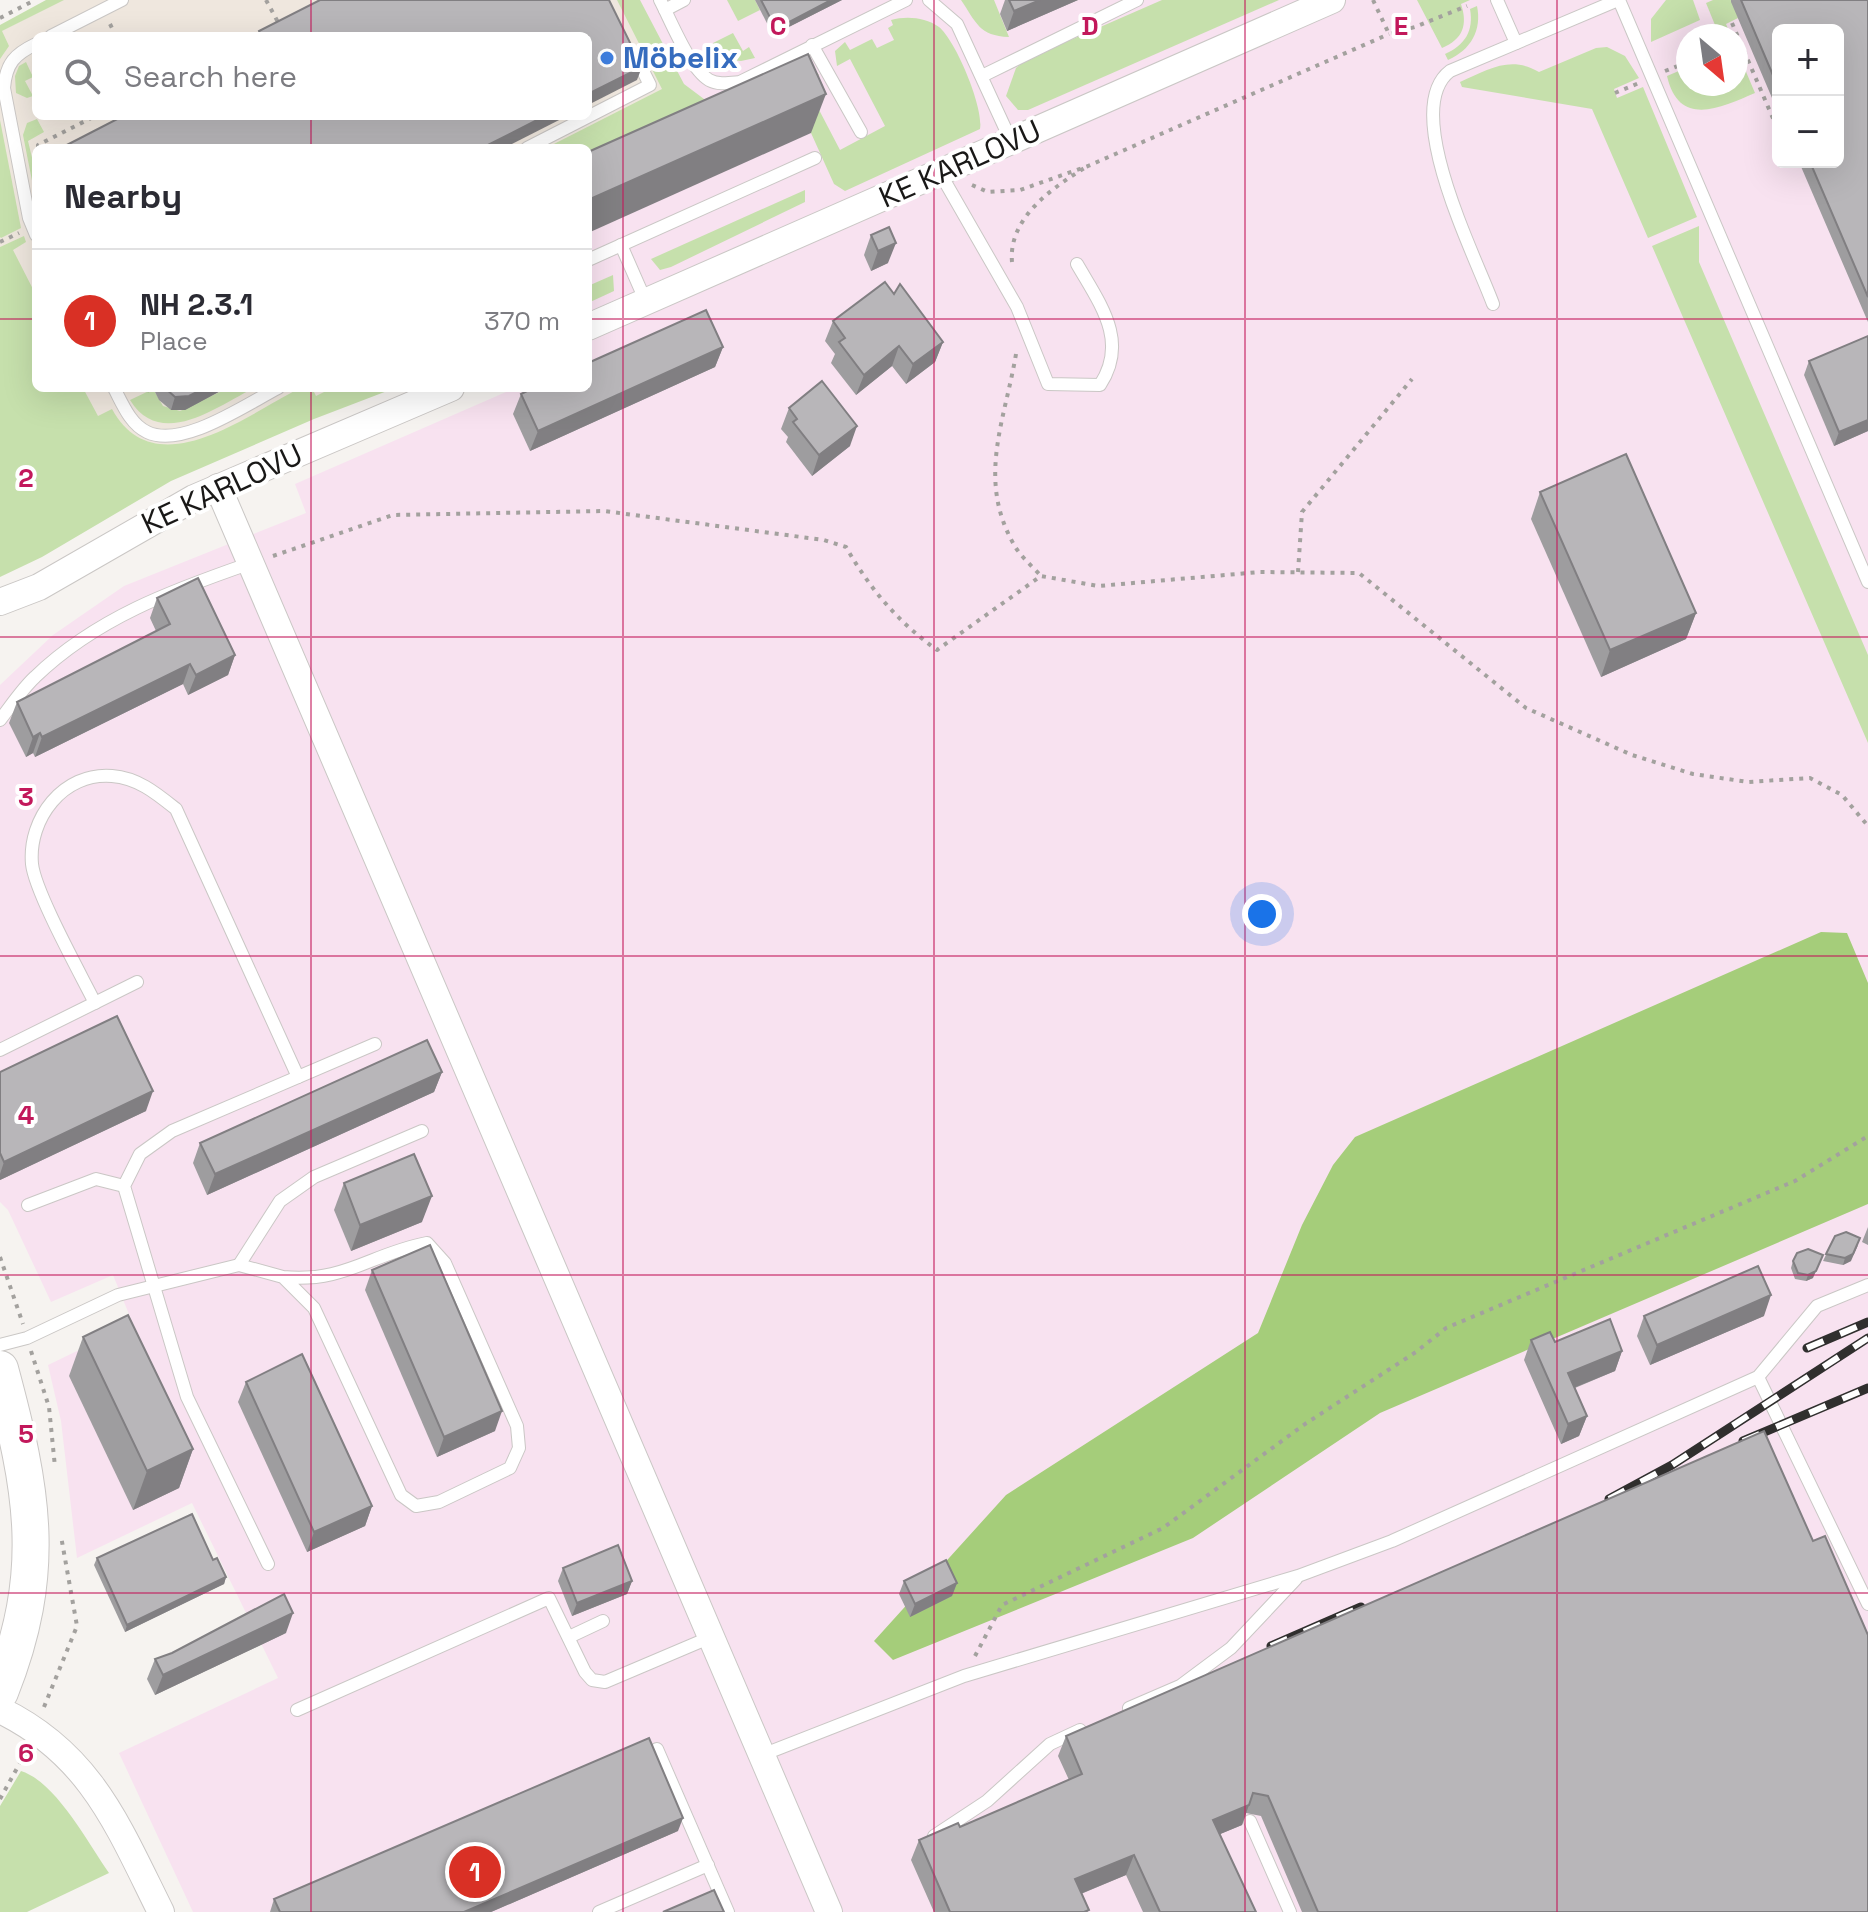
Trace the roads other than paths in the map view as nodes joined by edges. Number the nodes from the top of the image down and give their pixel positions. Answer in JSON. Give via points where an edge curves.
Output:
{"nodes":[{"id":1,"x":122,"y":0,"type":"edge"},
{"id":2,"x":684,"y":0,"type":"edge"},
{"id":3,"x":906,"y":0,"type":"edge"},
{"id":4,"x":929,"y":0,"type":"edge"},
{"id":5,"x":1137,"y":0,"type":"edge"},
{"id":6,"x":1332,"y":0,"type":"edge"},
{"id":7,"x":1497,"y":0,"type":"edge"},
{"id":8,"x":1618,"y":0,"type":"edge"},
{"id":9,"x":663,"y":5,"type":"edge"},
{"id":10,"x":59,"y":32,"type":"edge"},
{"id":11,"x":629,"y":43,"type":"edge"},
{"id":12,"x":1516,"y":43,"type":"junction"},
{"id":13,"x":812,"y":45,"type":"junction"},
{"id":14,"x":32,"y":46,"type":"edge"},
{"id":15,"x":982,"y":76,"type":"junction"},
{"id":16,"x":592,"y":115,"type":"edge"},
{"id":17,"x":582,"y":120,"type":"edge"},
{"id":18,"x":861,"y":132,"type":"dead end"},
{"id":19,"x":1011,"y":141,"type":"junction"},
{"id":20,"x":535,"y":144,"type":"edge"},
{"id":21,"x":815,"y":158,"type":"dead end"},
{"id":22,"x":940,"y":173,"type":"junction"},
{"id":23,"x":32,"y":225,"type":"edge"},
{"id":24,"x":621,"y":245,"type":"junction"},
{"id":25,"x":592,"y":258,"type":"edge"},
{"id":26,"x":1077,"y":264,"type":"dead end"},
{"id":27,"x":646,"y":302,"type":"junction"},
{"id":28,"x":1493,"y":304,"type":"dead end"},
{"id":29,"x":592,"y":325,"type":"edge"},
{"id":30,"x":116,"y":392,"type":"edge"},
{"id":31,"x":270,"y":392,"type":"edge"},
{"id":32,"x":441,"y":392,"type":"edge"},
{"id":33,"x":218,"y":487,"type":"junction"},
{"id":34,"x":251,"y":563,"type":"junction"},
{"id":35,"x":1868,"y":582,"type":"edge"},
{"id":36,"x":0,"y":602,"type":"edge"},
{"id":37,"x":0,"y":720,"type":"edge"},
{"id":38,"x":137,"y":982,"type":"dead end"},
{"id":39,"x":95,"y":1003,"type":"junction"},
{"id":40,"x":375,"y":1044,"type":"dead end"},
{"id":41,"x":0,"y":1050,"type":"edge"},
{"id":42,"x":298,"y":1077,"type":"junction"},
{"id":43,"x":422,"y":1131,"type":"dead end"},
{"id":44,"x":124,"y":1186,"type":"junction"},
{"id":45,"x":28,"y":1205,"type":"dead end"},
{"id":46,"x":239,"y":1265,"type":"junction"},
{"id":47,"x":283,"y":1277,"type":"junction"},
{"id":48,"x":1868,"y":1285,"type":"edge"},
{"id":49,"x":155,"y":1286,"type":"junction"},
{"id":50,"x":0,"y":1345,"type":"edge"},
{"id":51,"x":0,"y":1369,"type":"edge"},
{"id":52,"x":1758,"y":1377,"type":"junction"},
{"id":53,"x":268,"y":1564,"type":"dead end"},
{"id":54,"x":1298,"y":1576,"type":"junction"},
{"id":55,"x":1868,"y":1604,"type":"edge"},
{"id":56,"x":603,"y":1621,"type":"dead end"},
{"id":57,"x":569,"y":1637,"type":"junction"},
{"id":58,"x":711,"y":1637,"type":"junction"},
{"id":59,"x":0,"y":1692,"type":"edge"},
{"id":60,"x":0,"y":1710,"type":"edge"},
{"id":61,"x":297,"y":1710,"type":"dead end"},
{"id":62,"x":1122,"y":1711,"type":"edge"},
{"id":63,"x":1093,"y":1724,"type":"edge"},
{"id":64,"x":657,"y":1749,"type":"edge"},
{"id":65,"x":762,"y":1755,"type":"junction"},
{"id":66,"x":1250,"y":1821,"type":"edge"},
{"id":67,"x":926,"y":1841,"type":"edge"},
{"id":68,"x":708,"y":1865,"type":"junction"},
{"id":69,"x":161,"y":1912,"type":"edge"},
{"id":70,"x":599,"y":1912,"type":"edge"},
{"id":71,"x":728,"y":1912,"type":"edge"},
{"id":72,"x":829,"y":1912,"type":"edge"},
{"id":73,"x":1290,"y":1912,"type":"edge"}],
"edges":[{"from":1,"to":10,"type":"lane"},
{"from":2,"to":9,"type":"lane"},
{"from":3,"to":13,"type":"lane"},
{"from":4,"to":15,"type":"lane","via":[[957,24]]},
{"from":5,"to":15,"type":"lane"},
{"from":6,"to":19,"type":"street","name":"KE KARLOVU"},
{"from":7,"to":12,"type":"lane"},
{"from":8,"to":12,"type":"lane"},
{"from":8,"to":35,"type":"lane"},
{"from":9,"to":13,"type":"lane","via":[[698,72],[711,82],[740,82]]},
{"from":11,"to":16,"type":"lane","via":[[650,85]]},
{"from":12,"to":28,"type":"lane","via":[[1450,71],[1432,101],[1435,151]]},
{"from":13,"to":18,"type":"lane"},
{"from":14,"to":23,"type":"lane","via":[[15,54],[4,88]]},
{"from":15,"to":19,"type":"lane"},
{"from":17,"to":20,"type":"lane"},
{"from":19,"to":22,"type":"street","name":"KE KARLOVU"},
{"from":21,"to":24,"type":"lane"},
{"from":22,"to":26,"type":"lane","via":[[1017,307],[1048,384],[1100,385],[1113,365],[1108,317]]},
{"from":22,"to":27,"type":"street","name":"KE KARLOVU"},
{"from":24,"to":25,"type":"lane"},
{"from":24,"to":27,"type":"lane"},
{"from":27,"to":29,"type":"street","name":"KE KARLOVU"},
{"from":30,"to":31,"type":"lane","via":[[133,421],[146,432],[168,438],[189,433]]},
{"from":32,"to":33,"type":"street","name":"KE KARLOVU"},
{"from":33,"to":34,"type":"street"},
{"from":33,"to":36,"type":"street","name":"KE KARLOVU","via":[[39,587]]},
{"from":34,"to":37,"type":"lane","via":[[161,594],[92,632],[35,677]]},
{"from":34,"to":58,"type":"street"},
{"from":38,"to":39,"type":"lane"},
{"from":39,"to":41,"type":"lane"},
{"from":39,"to":42,"type":"lane","via":[[32,867],[32,838],[48,803],[75,784],[110,776],[145,785],[176,809]]},
{"from":40,"to":42,"type":"lane"},
{"from":42,"to":44,"type":"lane","via":[[172,1131],[140,1154]]},
{"from":43,"to":46,"type":"lane","via":[[314,1177],[280,1201]]},
{"from":44,"to":45,"type":"lane","via":[[96,1179]]},
{"from":44,"to":49,"type":"lane"},
{"from":46,"to":47,"type":"lane"},
{"from":46,"to":49,"type":"lane"},
{"from":47,"to":47,"type":"lane","via":[[314,1308],[401,1495],[416,1506],[439,1502],[510,1468],[519,1448],[517,1426],[438,1252],[427,1243],[331,1277]]},
{"from":48,"to":52,"type":"lane","via":[[1817,1306]]},
{"from":49,"to":50,"type":"lane","via":[[118,1295],[27,1338]]},
{"from":49,"to":53,"type":"lane","via":[[187,1397]]},
{"from":51,"to":59,"type":"street","via":[[30,1498],[31,1572],[15,1655]]},
{"from":52,"to":54,"type":"lane","via":[[1392,1541]]},
{"from":52,"to":55,"type":"lane"},
{"from":54,"to":62,"type":"lane","via":[[1231,1648],[1180,1686]]},
{"from":54,"to":65,"type":"lane","via":[[964,1676]]},
{"from":56,"to":57,"type":"lane"},
{"from":57,"to":58,"type":"lane","via":[[585,1672],[592,1680],[605,1682]]},
{"from":57,"to":61,"type":"lane","via":[[549,1598]]},
{"from":58,"to":65,"type":"street"},
{"from":60,"to":69,"type":"street","via":[[35,1728],[78,1766]]},
{"from":63,"to":67,"type":"lane","via":[[1050,1744],[987,1801]]},
{"from":64,"to":68,"type":"lane"},
{"from":65,"to":72,"type":"street"},
{"from":66,"to":73,"type":"lane"},
{"from":68,"to":70,"type":"lane"},
{"from":68,"to":71,"type":"lane"}]}
